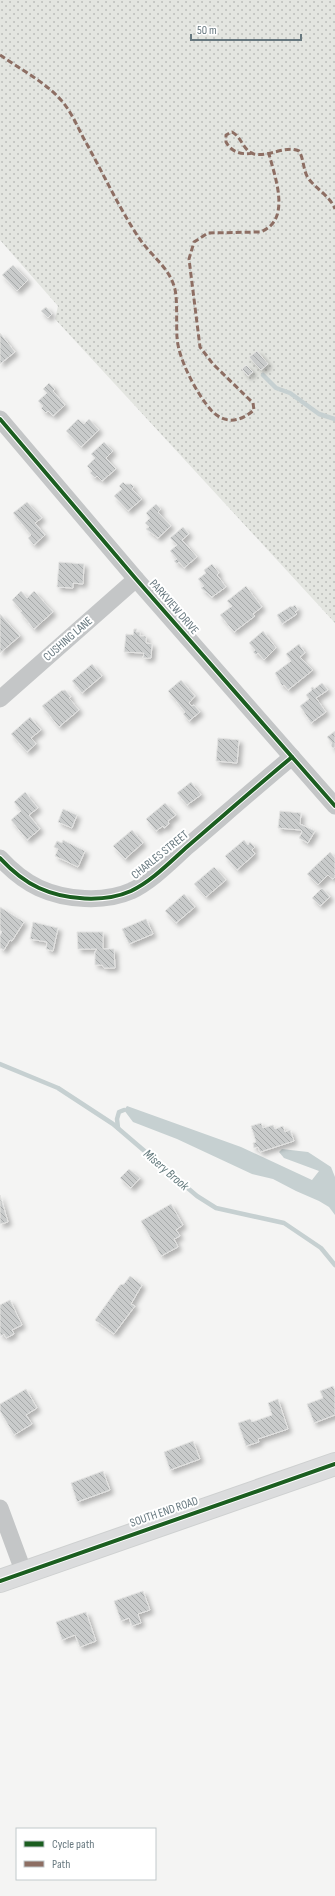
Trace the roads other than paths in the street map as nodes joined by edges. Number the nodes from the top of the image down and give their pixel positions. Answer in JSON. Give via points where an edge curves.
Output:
{"nodes":[{"id":1,"x":0,"y":418,"type":"edge"},
{"id":2,"x":136,"y":579,"type":"junction"},
{"id":3,"x":0,"y":699,"type":"edge"},
{"id":4,"x":292,"y":757,"type":"junction"},
{"id":5,"x":335,"y":806,"type":"edge"},
{"id":6,"x":0,"y":858,"type":"edge"},
{"id":7,"x":335,"y":1464,"type":"edge"},
{"id":8,"x":0,"y":1508,"type":"edge"},
{"id":9,"x":24,"y":1573,"type":"junction"},
{"id":10,"x":0,"y":1581,"type":"edge"}],
"edges":[{"from":1,"to":2,"type":"street","name":"PARKVIEW DRIVE"},
{"from":2,"to":3,"type":"street","name":"CUSHING LANE"},
{"from":2,"to":4,"type":"street","name":"PARKVIEW DRIVE"},
{"from":4,"to":5,"type":"street","name":"PARKVIEW DRIVE"},
{"from":4,"to":6,"type":"street","name":"CHARLES STREET","via":[[156,874],[130,891],[87,898],[55,893],[25,880]]},
{"from":7,"to":9,"type":"street","name":"SOUTH END ROAD"},
{"from":8,"to":9,"type":"street"},
{"from":9,"to":10,"type":"street","name":"SOUTH END ROAD"}]}
